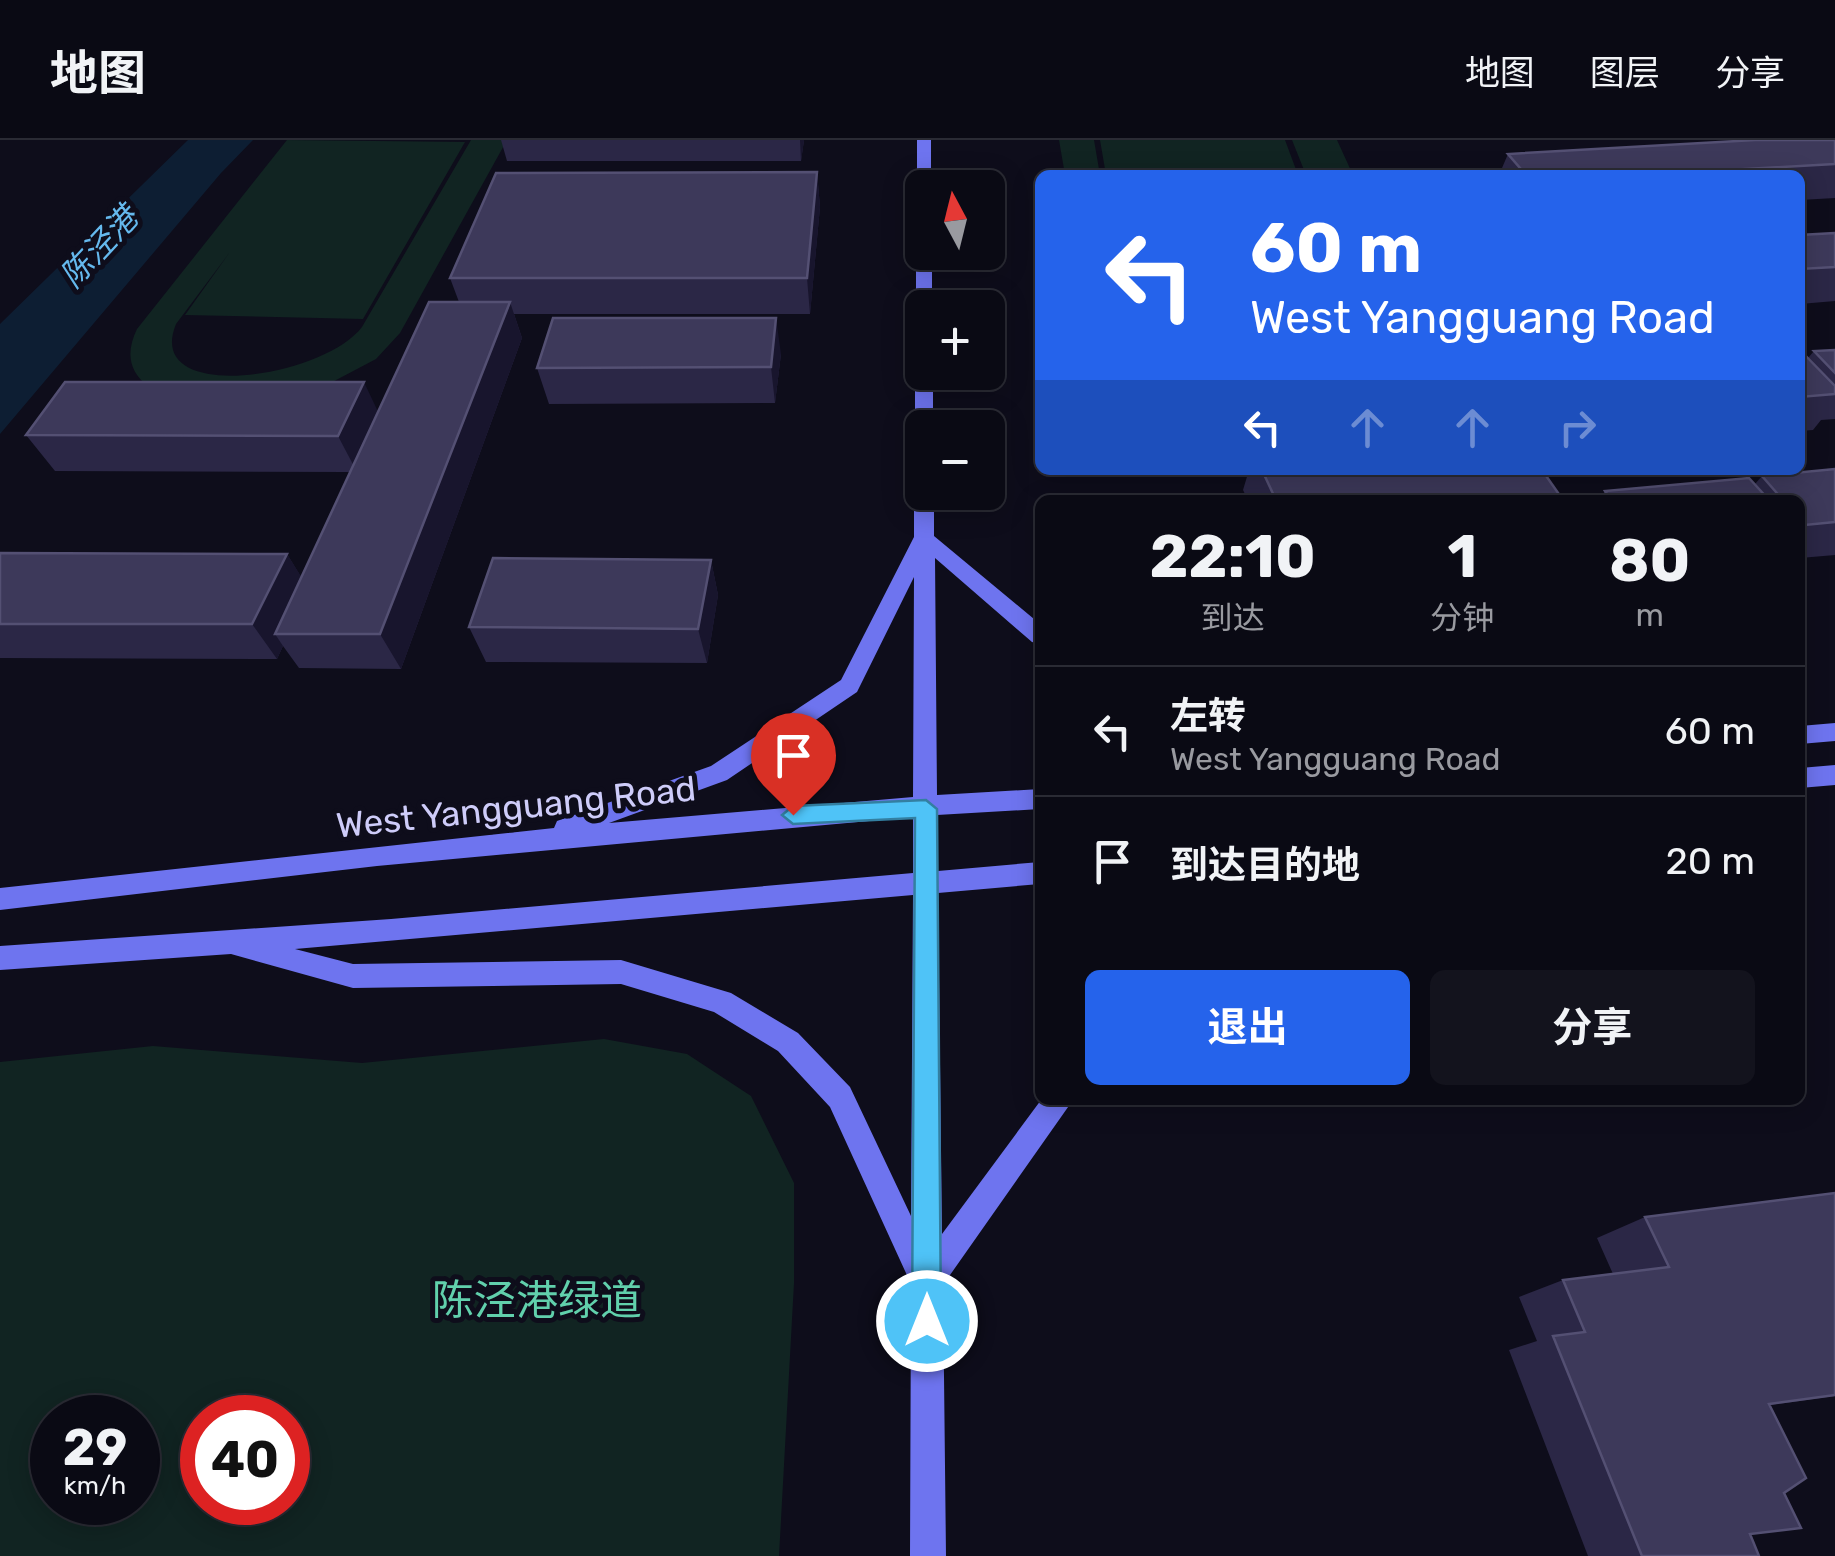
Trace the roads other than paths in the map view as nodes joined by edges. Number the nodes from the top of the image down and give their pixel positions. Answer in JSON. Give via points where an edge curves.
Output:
{"nodes":[{"id":1,"x":924,"y":140,"type":"edge"},
{"id":2,"x":924,"y":170,"type":"edge"},
{"id":3,"x":924,"y":510,"type":"edge"},
{"id":4,"x":924,"y":538,"type":"junction"},
{"id":5,"x":1035,"y":632,"type":"edge"},
{"id":6,"x":1835,"y":732,"type":"edge"},
{"id":7,"x":1805,"y":735,"type":"edge"},
{"id":8,"x":1835,"y":775,"type":"edge"},
{"id":9,"x":1805,"y":778,"type":"edge"},
{"id":10,"x":1035,"y":799,"type":"edge"},
{"id":11,"x":926,"y":809,"type":"junction"},
{"id":12,"x":530,"y":840,"type":"junction"},
{"id":13,"x":1035,"y":873,"type":"edge"},
{"id":14,"x":928,"y":882,"type":"junction"},
{"id":15,"x":0,"y":900,"type":"edge"},
{"id":16,"x":217,"y":942,"type":"junction"},
{"id":17,"x":0,"y":958,"type":"edge"},
{"id":18,"x":1055,"y":1105,"type":"edge"},
{"id":19,"x":926,"y":1282,"type":"junction"},
{"id":20,"x":928,"y":1556,"type":"edge"}],
"edges":[{"from":1,"to":2,"type":"street"},
{"from":3,"to":4,"type":"street"},
{"from":4,"to":5,"type":"street"},
{"from":4,"to":11,"type":"street"},
{"from":4,"to":12,"type":"street","via":[[848,686],[719,773]]},
{"from":6,"to":7,"type":"street"},
{"from":8,"to":9,"type":"street"},
{"from":10,"to":11,"type":"street","name":"West Yangguang Road"},
{"from":11,"to":12,"type":"street","name":"West Yangguang Road"},
{"from":11,"to":14,"type":"street"},
{"from":12,"to":15,"type":"street","name":"West Yangguang Road"},
{"from":13,"to":14,"type":"street"},
{"from":14,"to":16,"type":"street"},
{"from":14,"to":19,"type":"street"},
{"from":16,"to":17,"type":"street"},
{"from":16,"to":19,"type":"street","via":[[353,976],[621,972],[721,1002],[788,1042],[840,1097]]},
{"from":18,"to":19,"type":"street"},
{"from":19,"to":20,"type":"street"}]}
